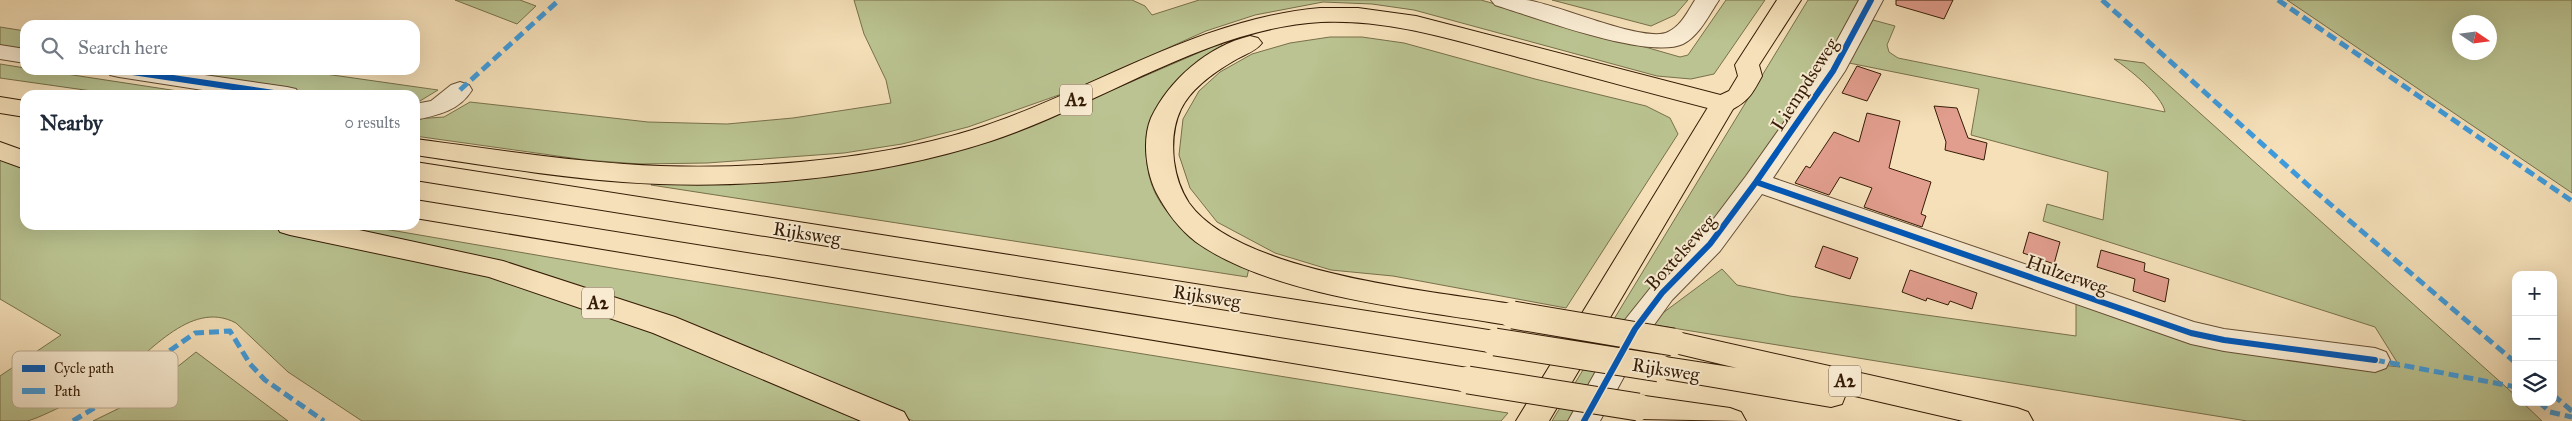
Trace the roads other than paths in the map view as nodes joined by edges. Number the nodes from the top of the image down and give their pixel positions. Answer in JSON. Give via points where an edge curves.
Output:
{"nodes":[{"id":1,"x":1503,"y":0,"type":"edge"},
{"id":2,"x":1707,"y":0,"type":"edge"},
{"id":3,"x":1788,"y":0,"type":"edge"},
{"id":4,"x":1871,"y":0,"type":"edge"},
{"id":5,"x":0,"y":52,"type":"edge"},
{"id":6,"x":20,"y":55,"type":"edge"},
{"id":7,"x":153,"y":75,"type":"edge"},
{"id":8,"x":253,"y":90,"type":"edge"},
{"id":9,"x":460,"y":90,"type":"dead end"},
{"id":10,"x":0,"y":105,"type":"edge"},
{"id":11,"x":20,"y":107,"type":"edge"},
{"id":12,"x":420,"y":111,"type":"edge"},
{"id":13,"x":1719,"y":111,"type":"junction"},
{"id":14,"x":0,"y":142,"type":"edge"},
{"id":15,"x":20,"y":145,"type":"edge"},
{"id":16,"x":420,"y":148,"type":"edge"},
{"id":17,"x":0,"y":151,"type":"edge"},
{"id":18,"x":20,"y":158,"type":"edge"},
{"id":19,"x":420,"y":171,"type":"edge"},
{"id":20,"x":1756,"y":182,"type":"junction"},
{"id":21,"x":420,"y":210,"type":"edge"},
{"id":22,"x":313,"y":230,"type":"edge"},
{"id":23,"x":2375,"y":360,"type":"dead end"},
{"id":24,"x":893,"y":421,"type":"edge"},
{"id":25,"x":1532,"y":421,"type":"edge"},
{"id":26,"x":1584,"y":421,"type":"edge"},
{"id":27,"x":1730,"y":421,"type":"edge"},
{"id":28,"x":1998,"y":421,"type":"edge"},
{"id":29,"x":2017,"y":421,"type":"edge"}],
"edges":[{"from":1,"to":2,"type":"street","via":[[1657,42],[1672,40],[1686,29]]},
{"from":3,"to":13,"type":"main road","name":"Boxtelseweg","via":[[1747,65],[1750,76],[1738,96]]},
{"from":4,"to":20,"type":"street","name":"Liempdseweg","via":[[1833,71]]},
{"from":5,"to":6,"type":"street"},
{"from":7,"to":8,"type":"street"},
{"from":9,"to":12,"type":"street","via":[[439,107]]},
{"from":10,"to":11,"type":"main road"},
{"from":13,"to":16,"type":"main road","number":"A2","via":[[1416,23],[1341,14],[1288,19],[1246,29],[1187,50],[1021,121],[941,146],[843,165],[762,174],[655,175]]},
{"from":13,"to":25,"type":"main road","name":"Boxtelseweg"},
{"from":13,"to":29,"type":"main road","number":"A2","bridge":true,"via":[[1396,31],[1363,27],[1312,29],[1286,33],[1229,52],[1197,74],[1166,113],[1158,156],[1161,175],[1170,193],[1200,230],[1251,260],[1318,282],[1673,342]]},
{"from":14,"to":15,"type":"main road"},
{"from":17,"to":18,"type":"main road"},
{"from":19,"to":28,"type":"main road","name":"Rijksweg","number":"A2","bridge":true},
{"from":20,"to":23,"type":"street","name":"Hulzerweg","via":[[2191,333]]},
{"from":20,"to":26,"type":"street","name":"Boxtelseweg","via":[[1710,244],[1662,293],[1635,328]]},
{"from":21,"to":27,"type":"main road","name":"Rijksweg","bridge":true},
{"from":22,"to":24,"type":"main road","number":"A2","via":[[492,268],[664,325]]}]}
